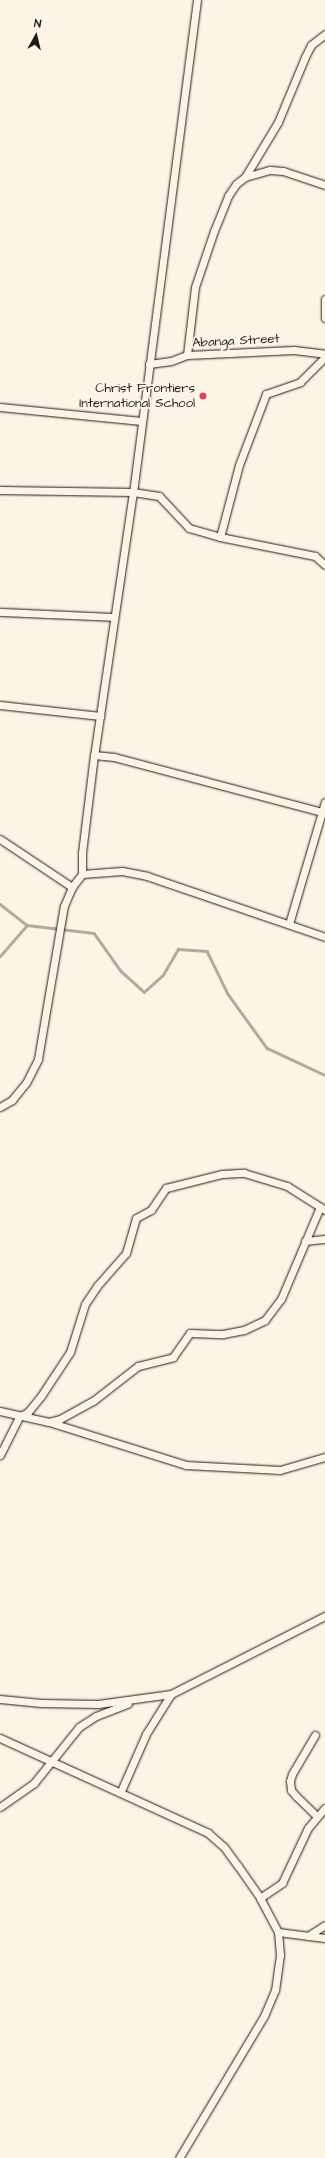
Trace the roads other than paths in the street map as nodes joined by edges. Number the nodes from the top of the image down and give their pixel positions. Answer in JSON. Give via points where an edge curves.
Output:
{"nodes":[{"id":1,"x":197,"y":0,"type":"edge"},
{"id":2,"x":325,"y":34,"type":"edge"},
{"id":3,"x":245,"y":177,"type":"junction"},
{"id":4,"x":325,"y":185,"type":"edge"},
{"id":5,"x":325,"y":299,"type":"edge"},
{"id":6,"x":325,"y":318,"type":"edge"},
{"id":7,"x":187,"y":355,"type":"junction"},
{"id":8,"x":325,"y":356,"type":"edge"},
{"id":9,"x":149,"y":364,"type":"junction"},
{"id":10,"x":0,"y":407,"type":"edge"},
{"id":11,"x":142,"y":420,"type":"junction"},
{"id":12,"x":0,"y":490,"type":"edge"},
{"id":13,"x":133,"y":492,"type":"junction"},
{"id":14,"x":220,"y":537,"type":"junction"},
{"id":15,"x":324,"y":561,"type":"edge"},
{"id":16,"x":0,"y":612,"type":"edge"},
{"id":17,"x":114,"y":617,"type":"junction"},
{"id":18,"x":0,"y":705,"type":"edge"},
{"id":19,"x":100,"y":716,"type":"junction"},
{"id":20,"x":94,"y":755,"type":"junction"},
{"id":21,"x":325,"y":802,"type":"edge"},
{"id":22,"x":322,"y":812,"type":"junction"},
{"id":23,"x":0,"y":839,"type":"edge"},
{"id":24,"x":82,"y":874,"type":"junction"},
{"id":25,"x":72,"y":887,"type":"junction"},
{"id":26,"x":289,"y":924,"type":"junction"},
{"id":27,"x":325,"y":937,"type":"edge"},
{"id":28,"x":0,"y":1107,"type":"edge"},
{"id":29,"x":323,"y":1209,"type":"edge"},
{"id":30,"x":325,"y":1240,"type":"edge"},
{"id":31,"x":305,"y":1241,"type":"junction"},
{"id":32,"x":0,"y":1411,"type":"edge"},
{"id":33,"x":19,"y":1417,"type":"junction"},
{"id":34,"x":49,"y":1422,"type":"junction"},
{"id":35,"x":0,"y":1455,"type":"edge"},
{"id":36,"x":325,"y":1457,"type":"edge"},
{"id":37,"x":325,"y":1616,"type":"edge"},
{"id":38,"x":171,"y":1694,"type":"junction"},
{"id":39,"x":149,"y":1698,"type":"junction"},
{"id":40,"x":0,"y":1699,"type":"edge"},
{"id":41,"x":315,"y":1735,"type":"dead end"},
{"id":42,"x":0,"y":1738,"type":"edge"},
{"id":43,"x":53,"y":1762,"type":"junction"},
{"id":44,"x":121,"y":1791,"type":"junction"},
{"id":45,"x":0,"y":1806,"type":"edge"},
{"id":46,"x":325,"y":1808,"type":"edge"},
{"id":47,"x":317,"y":1816,"type":"junction"},
{"id":48,"x":260,"y":1898,"type":"junction"},
{"id":49,"x":325,"y":1925,"type":"edge"},
{"id":50,"x":278,"y":1932,"type":"junction"},
{"id":51,"x":308,"y":1936,"type":"junction"},
{"id":52,"x":325,"y":1938,"type":"edge"},
{"id":53,"x":179,"y":2158,"type":"edge"}],
"edges":[{"from":1,"to":9,"type":"street"},
{"from":2,"to":3,"type":"street","via":[[311,45],[278,122]]},
{"from":3,"to":4,"type":"street","via":[[270,170],[283,171]]},
{"from":3,"to":7,"type":"street","via":[[228,196],[195,287]]},
{"from":5,"to":6,"type":"street"},
{"from":7,"to":8,"type":"street","name":"Abanga Street","via":[[294,350]]},
{"from":7,"to":9,"type":"street","name":"Abanga Street","via":[[171,361]]},
{"from":8,"to":14,"type":"street","via":[[300,382],[266,394],[239,465]]},
{"from":9,"to":11,"type":"street"},
{"from":10,"to":11,"type":"street"},
{"from":11,"to":13,"type":"street"},
{"from":12,"to":13,"type":"street"},
{"from":13,"to":14,"type":"street","via":[[159,496],[189,528]]},
{"from":13,"to":17,"type":"street"},
{"from":14,"to":15,"type":"street","via":[[315,556]]},
{"from":16,"to":17,"type":"street"},
{"from":17,"to":19,"type":"street"},
{"from":18,"to":19,"type":"street"},
{"from":19,"to":20,"type":"street"},
{"from":20,"to":22,"type":"street","via":[[114,757]]},
{"from":20,"to":24,"type":"street"},
{"from":21,"to":22,"type":"street"},
{"from":22,"to":26,"type":"street"},
{"from":23,"to":25,"type":"street"},
{"from":24,"to":25,"type":"street"},
{"from":24,"to":26,"type":"street","via":[[110,871],[147,876]]},
{"from":25,"to":28,"type":"street","via":[[64,906],[38,1060],[26,1083],[12,1100]]},
{"from":26,"to":27,"type":"street"},
{"from":29,"to":31,"type":"street"},
{"from":29,"to":33,"type":"street","via":[[287,1186],[244,1173],[222,1174],[166,1188],[151,1210],[136,1218],[126,1254],[97,1286],[85,1304],[70,1352],[41,1396],[28,1412]]},
{"from":30,"to":31,"type":"street"},
{"from":31,"to":34,"type":"street","via":[[281,1299],[265,1320],[244,1330],[223,1334],[190,1333],[173,1357],[138,1366],[93,1401]]},
{"from":32,"to":33,"type":"street"},
{"from":33,"to":34,"type":"street"},
{"from":33,"to":35,"type":"street"},
{"from":34,"to":36,"type":"street","via":[[186,1465],[280,1470]]},
{"from":37,"to":38,"type":"street"},
{"from":38,"to":39,"type":"street"},
{"from":38,"to":44,"type":"street","via":[[146,1734]]},
{"from":39,"to":40,"type":"street","via":[[98,1704]]},
{"from":39,"to":43,"type":"street","via":[[96,1716],[75,1732]]},
{"from":41,"to":47,"type":"street","via":[[290,1781],[291,1790]]},
{"from":42,"to":43,"type":"street"},
{"from":43,"to":44,"type":"street"},
{"from":43,"to":45,"type":"street","via":[[34,1783]]},
{"from":44,"to":48,"type":"street","via":[[208,1833],[224,1847]]},
{"from":46,"to":47,"type":"street"},
{"from":47,"to":48,"type":"street","via":[[308,1828],[282,1884]]},
{"from":48,"to":50,"type":"street"},
{"from":49,"to":51,"type":"street"},
{"from":50,"to":51,"type":"street"},
{"from":50,"to":53,"type":"street","via":[[280,1956],[275,1990],[264,2016]]},
{"from":51,"to":52,"type":"street"}]}
